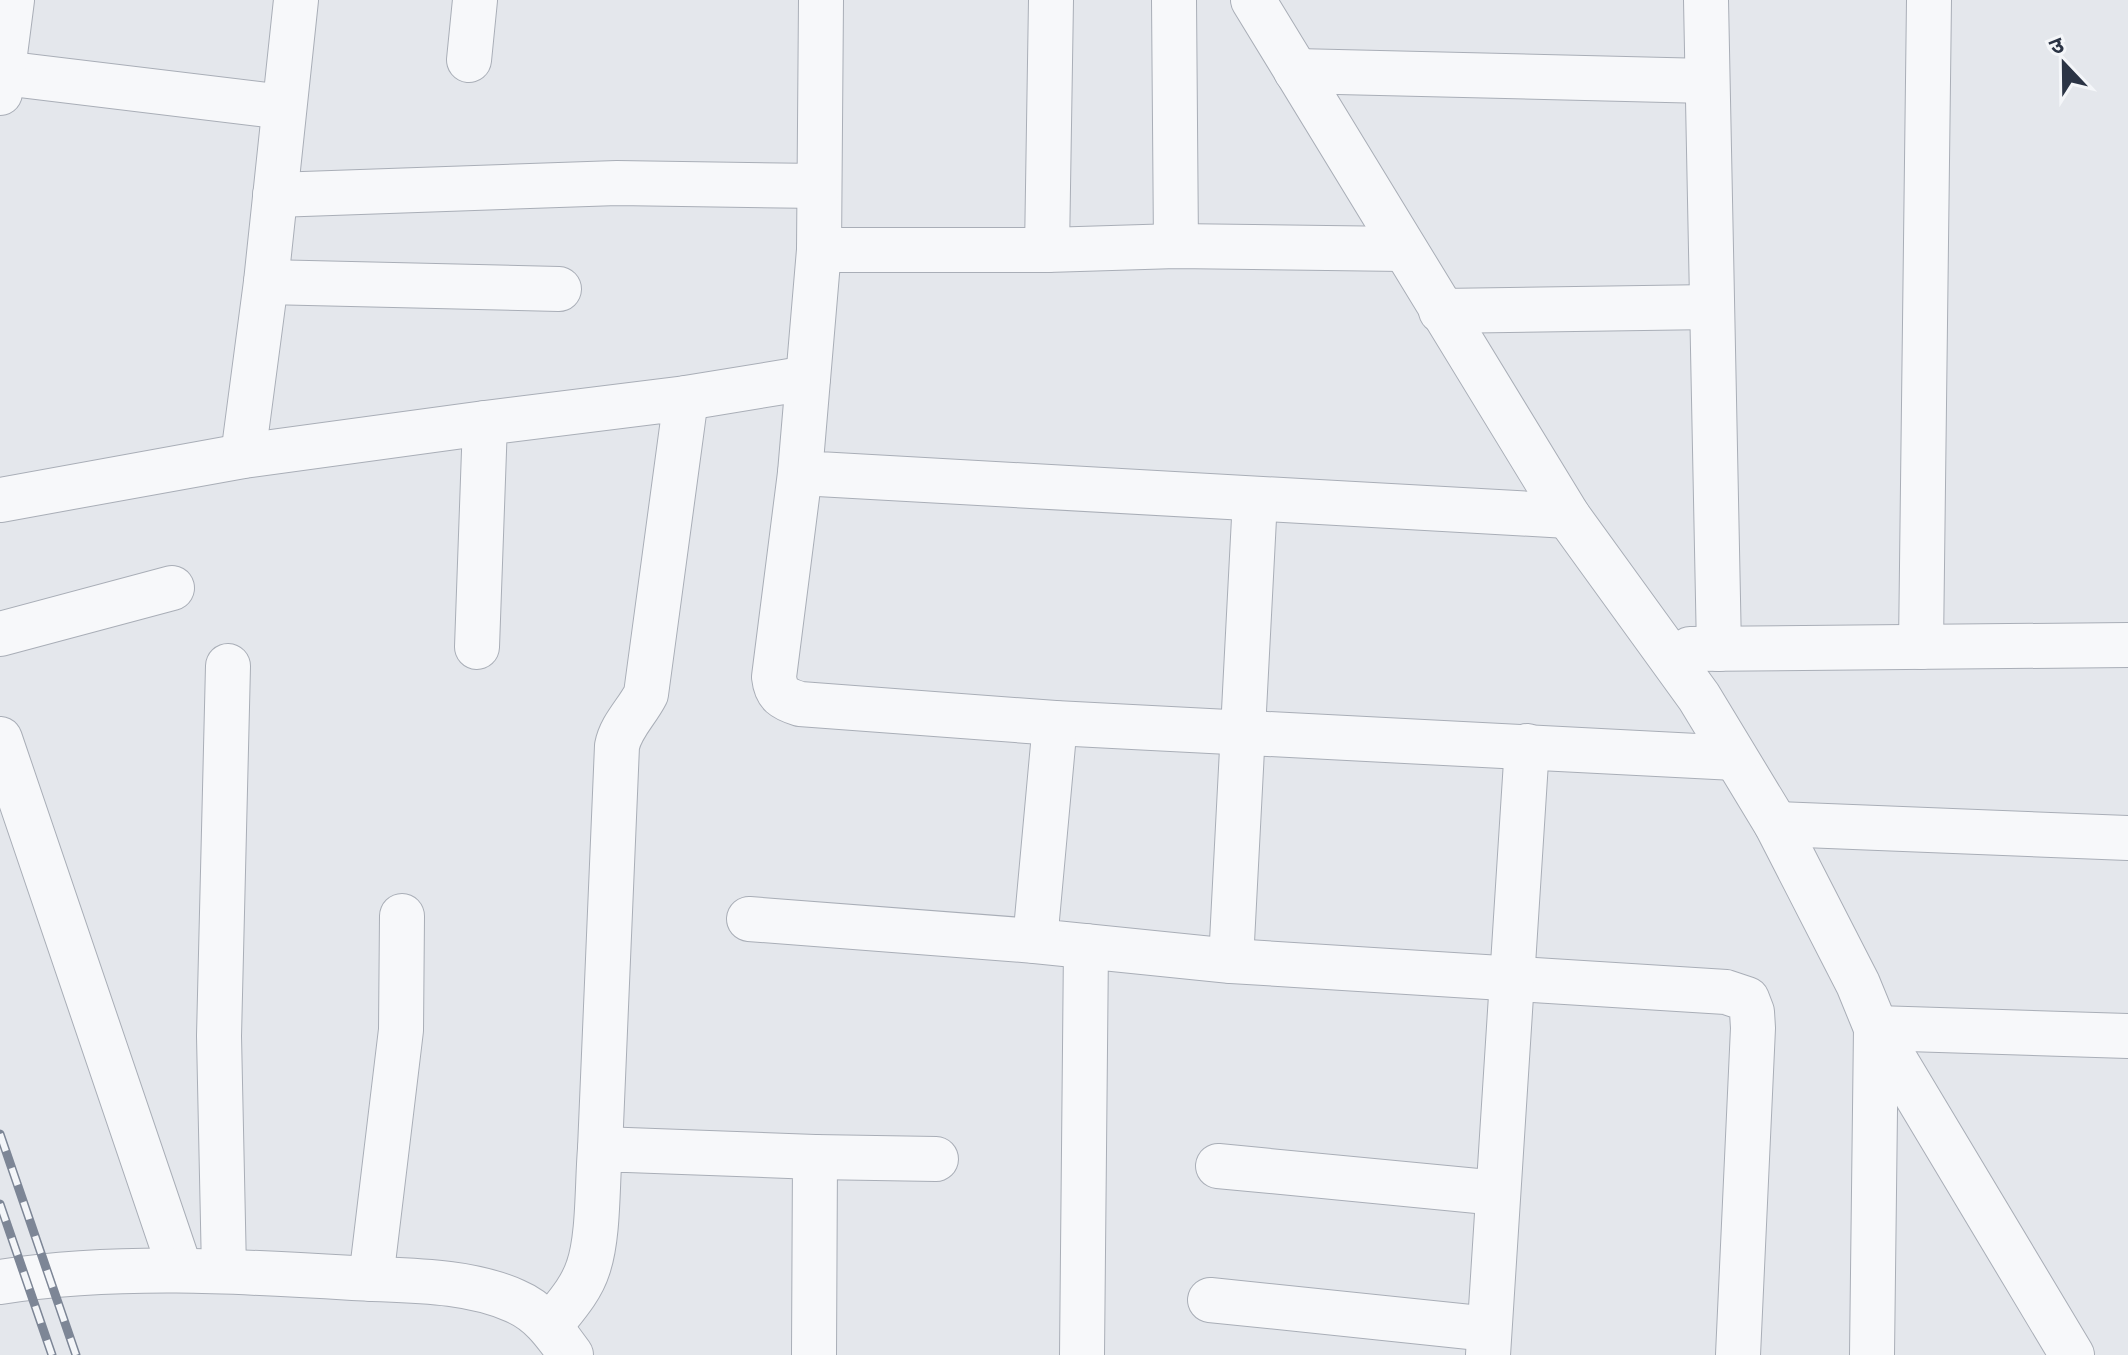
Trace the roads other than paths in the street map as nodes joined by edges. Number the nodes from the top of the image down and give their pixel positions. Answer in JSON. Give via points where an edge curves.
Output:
{"nodes":[{"id":1,"x":12,"y":0,"type":"edge"},
{"id":2,"x":296,"y":0,"type":"edge"},
{"id":3,"x":475,"y":0,"type":"edge"},
{"id":4,"x":821,"y":0,"type":"edge"},
{"id":5,"x":1051,"y":0,"type":"edge"},
{"id":6,"x":1174,"y":0,"type":"edge"},
{"id":7,"x":1253,"y":0,"type":"edge"},
{"id":8,"x":1706,"y":0,"type":"edge"},
{"id":9,"x":1929,"y":0,"type":"edge"},
{"id":10,"x":469,"y":60,"type":"dead end"},
{"id":11,"x":1296,"y":71,"type":"junction"},
{"id":12,"x":1707,"y":81,"type":"junction"},
{"id":13,"x":1,"y":83,"type":"edge"},
{"id":14,"x":284,"y":107,"type":"junction"},
{"id":15,"x":819,"y":186,"type":"junction"},
{"id":16,"x":275,"y":195,"type":"junction"},
{"id":17,"x":1176,"y":246,"type":"junction"},
{"id":18,"x":1403,"y":249,"type":"junction"},
{"id":19,"x":819,"y":250,"type":"junction"},
{"id":20,"x":1047,"y":250,"type":"junction"},
{"id":21,"x":266,"y":282,"type":"junction"},
{"id":22,"x":559,"y":289,"type":"dead end"},
{"id":23,"x":1712,"y":307,"type":"junction"},
{"id":24,"x":1441,"y":311,"type":"junction"},
{"id":25,"x":808,"y":378,"type":"junction"},
{"id":26,"x":686,"y":398,"type":"junction"},
{"id":27,"x":485,"y":423,"type":"junction"},
{"id":28,"x":243,"y":456,"type":"junction"},
{"id":29,"x":800,"y":473,"type":"junction"},
{"id":30,"x":1255,"y":499,"type":"junction"},
{"id":31,"x":0,"y":500,"type":"edge"},
{"id":32,"x":1568,"y":516,"type":"junction"},
{"id":33,"x":172,"y":588,"type":"dead end"},
{"id":34,"x":0,"y":634,"type":"edge"},
{"id":35,"x":2128,"y":645,"type":"edge"},
{"id":36,"x":477,"y":647,"type":"dead end"},
{"id":37,"x":1921,"y":647,"type":"junction"},
{"id":38,"x":1664,"y":648,"type":"junction"},
{"id":39,"x":1719,"y":649,"type":"junction"},
{"id":40,"x":228,"y":666,"type":"dead end"},
{"id":41,"x":1055,"y":723,"type":"junction"},
{"id":42,"x":1241,"y":732,"type":"junction"},
{"id":43,"x":0,"y":739,"type":"edge"},
{"id":44,"x":1527,"y":746,"type":"junction"},
{"id":45,"x":1735,"y":758,"type":"junction"},
{"id":46,"x":1776,"y":824,"type":"junction"},
{"id":47,"x":2128,"y":838,"type":"edge"},
{"id":48,"x":402,"y":916,"type":"dead end"},
{"id":49,"x":749,"y":919,"type":"dead end"},
{"id":50,"x":1035,"y":941,"type":"junction"},
{"id":51,"x":1086,"y":946,"type":"junction"},
{"id":52,"x":1231,"y":961,"type":"junction"},
{"id":53,"x":1514,"y":977,"type":"junction"},
{"id":54,"x":1876,"y":1028,"type":"junction"},
{"id":55,"x":2128,"y":1036,"type":"edge"},
{"id":56,"x":600,"y":1149,"type":"junction"},
{"id":57,"x":815,"y":1157,"type":"junction"},
{"id":58,"x":936,"y":1159,"type":"dead end"},
{"id":59,"x":1218,"y":1166,"type":"dead end"},
{"id":60,"x":1498,"y":1193,"type":"junction"},
{"id":61,"x":180,"y":1269,"type":"junction"},
{"id":62,"x":224,"y":1270,"type":"junction"},
{"id":63,"x":371,"y":1279,"type":"junction"},
{"id":64,"x":0,"y":1282,"type":"edge"},
{"id":65,"x":1210,"y":1300,"type":"dead end"},
{"id":66,"x":560,"y":1340,"type":"edge"},
{"id":67,"x":1488,"y":1342,"type":"edge"},
{"id":68,"x":814,"y":1355,"type":"edge"},
{"id":69,"x":1082,"y":1355,"type":"edge"},
{"id":70,"x":1738,"y":1355,"type":"edge"},
{"id":71,"x":1872,"y":1355,"type":"edge"},
{"id":72,"x":2072,"y":1355,"type":"edge"}],
"edges":[{"from":1,"to":13,"type":"street"},
{"from":2,"to":14,"type":"street"},
{"from":3,"to":10,"type":"street"},
{"from":4,"to":15,"type":"street"},
{"from":5,"to":20,"type":"street"},
{"from":6,"to":17,"type":"street"},
{"from":7,"to":11,"type":"street"},
{"from":8,"to":12,"type":"street"},
{"from":9,"to":37,"type":"street"},
{"from":11,"to":12,"type":"street"},
{"from":11,"to":18,"type":"street"},
{"from":12,"to":23,"type":"street"},
{"from":13,"to":14,"type":"street"},
{"from":14,"to":16,"type":"street"},
{"from":15,"to":16,"type":"street","via":[[617,183]]},
{"from":15,"to":19,"type":"street"},
{"from":16,"to":21,"type":"street"},
{"from":17,"to":18,"type":"street"},
{"from":17,"to":20,"type":"street"},
{"from":18,"to":24,"type":"street"},
{"from":19,"to":20,"type":"street"},
{"from":19,"to":25,"type":"street"},
{"from":21,"to":22,"type":"street"},
{"from":21,"to":28,"type":"street"},
{"from":23,"to":24,"type":"street"},
{"from":23,"to":39,"type":"street"},
{"from":24,"to":32,"type":"street"},
{"from":25,"to":26,"type":"street"},
{"from":25,"to":29,"type":"street"},
{"from":26,"to":27,"type":"street"},
{"from":26,"to":56,"type":"street","via":[[646,694],[617,746]]},
{"from":27,"to":28,"type":"street"},
{"from":27,"to":36,"type":"street"},
{"from":28,"to":31,"type":"street"},
{"from":29,"to":30,"type":"street"},
{"from":29,"to":41,"type":"street","via":[[774,677],[784,699]]},
{"from":30,"to":32,"type":"street"},
{"from":30,"to":42,"type":"street"},
{"from":32,"to":38,"type":"street"},
{"from":33,"to":34,"type":"street"},
{"from":35,"to":37,"type":"street"},
{"from":37,"to":39,"type":"street"},
{"from":38,"to":39,"type":"street"},
{"from":38,"to":45,"type":"street"},
{"from":40,"to":62,"type":"street","via":[[219,1036]]},
{"from":41,"to":42,"type":"street"},
{"from":41,"to":50,"type":"street"},
{"from":42,"to":44,"type":"street"},
{"from":42,"to":52,"type":"street"},
{"from":43,"to":61,"type":"street"},
{"from":44,"to":45,"type":"street"},
{"from":44,"to":53,"type":"street"},
{"from":45,"to":46,"type":"street"},
{"from":46,"to":47,"type":"street"},
{"from":46,"to":54,"type":"street"},
{"from":48,"to":63,"type":"street","via":[[401,1030]]},
{"from":49,"to":50,"type":"street"},
{"from":50,"to":51,"type":"street"},
{"from":51,"to":52,"type":"street"},
{"from":51,"to":69,"type":"street"},
{"from":52,"to":53,"type":"street"},
{"from":53,"to":60,"type":"street"},
{"from":53,"to":70,"type":"street","via":[[1726,992],[1747,999],[1753,1028]]},
{"from":54,"to":55,"type":"street"},
{"from":54,"to":71,"type":"street"},
{"from":54,"to":72,"type":"street"},
{"from":56,"to":57,"type":"street"},
{"from":56,"to":66,"type":"street","via":[[593,1252],[570,1300]]},
{"from":57,"to":58,"type":"street"},
{"from":57,"to":68,"type":"street"},
{"from":59,"to":60,"type":"street"},
{"from":60,"to":67,"type":"street"},
{"from":61,"to":62,"type":"street"},
{"from":61,"to":64,"type":"street"},
{"from":62,"to":63,"type":"street"},
{"from":63,"to":66,"type":"street","via":[[496,1295],[529,1308]]},
{"from":65,"to":67,"type":"street"}]}
